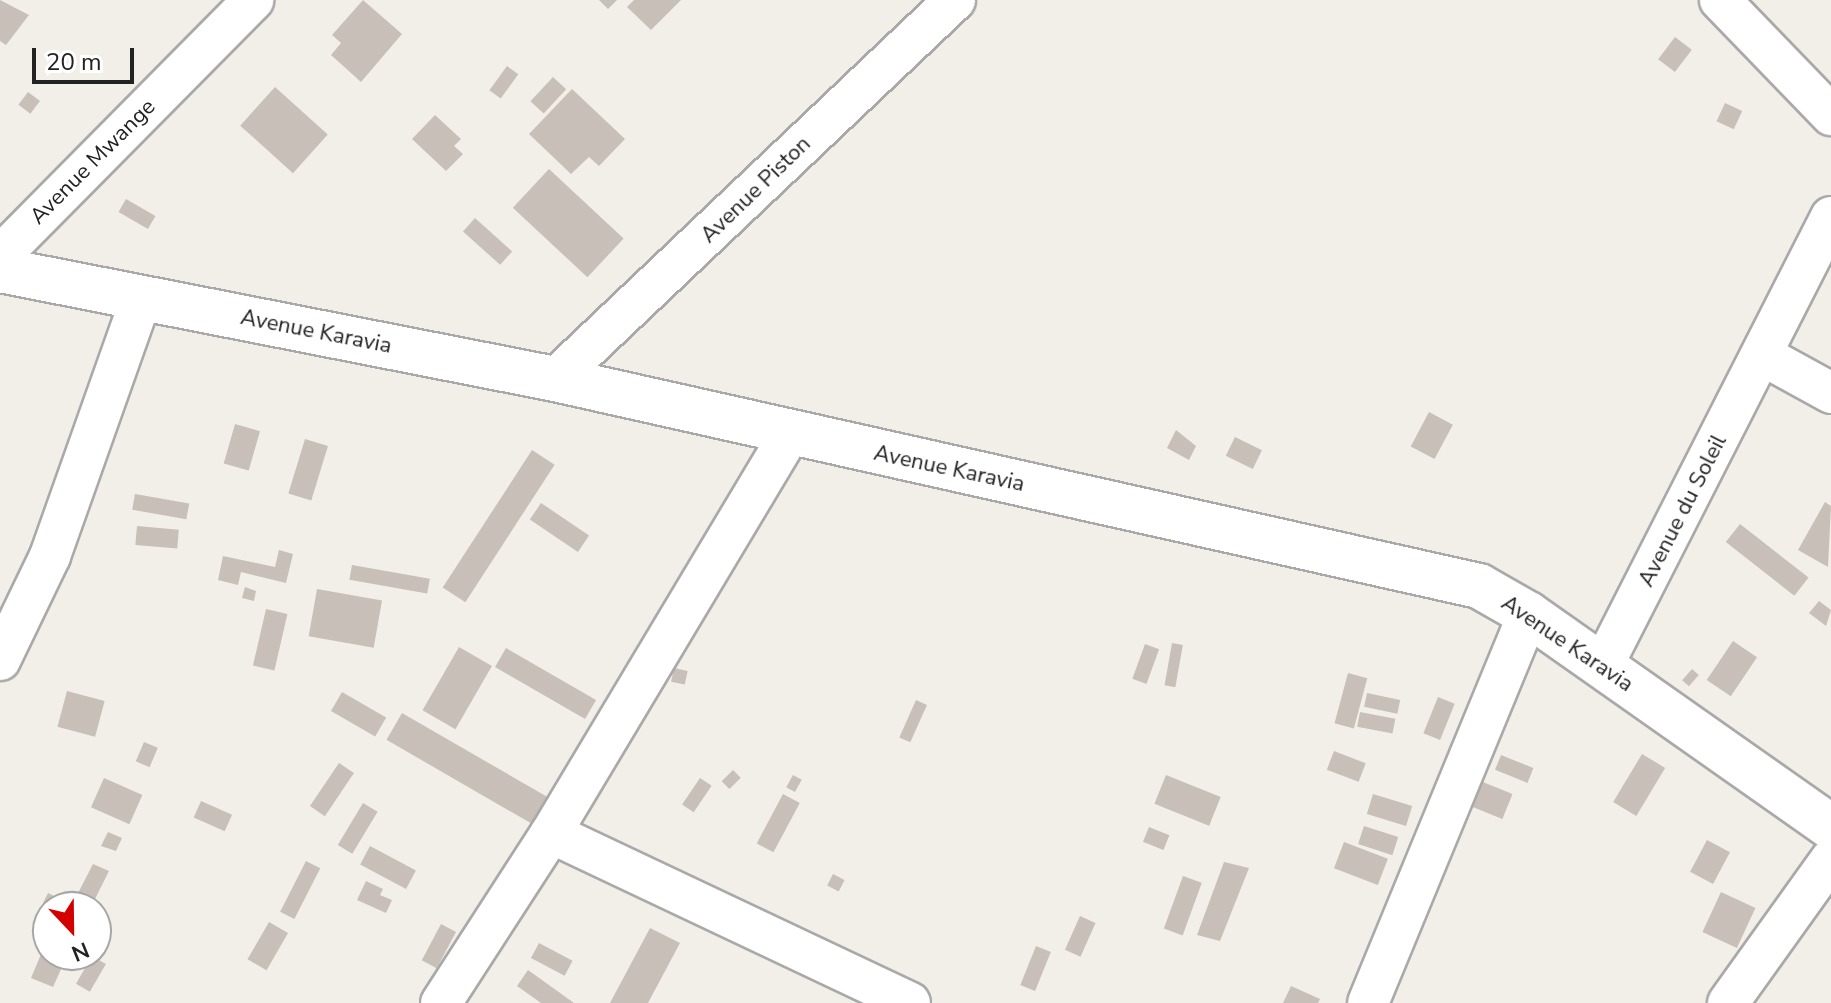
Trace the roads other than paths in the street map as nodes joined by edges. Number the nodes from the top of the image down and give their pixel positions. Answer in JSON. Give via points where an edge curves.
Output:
{"nodes":[{"id":1,"x":253,"y":0,"type":"edge"},
{"id":2,"x":955,"y":0,"type":"edge"},
{"id":3,"x":1720,"y":0,"type":"edge"},
{"id":4,"x":1831,"y":115,"type":"edge"},
{"id":5,"x":1831,"y":217,"type":"edge"},
{"id":6,"x":0,"y":256,"type":"edge"},
{"id":7,"x":0,"y":270,"type":"edge"},
{"id":8,"x":141,"y":299,"type":"junction"},
{"id":9,"x":1762,"y":355,"type":"junction"},
{"id":10,"x":555,"y":379,"type":"junction"},
{"id":11,"x":1831,"y":393,"type":"edge"},
{"id":12,"x":790,"y":434,"type":"junction"},
{"id":13,"x":1528,"y":614,"type":"junction"},
{"id":14,"x":0,"y":660,"type":"edge"},
{"id":15,"x":1602,"y":667,"type":"junction"},
{"id":16,"x":1831,"y":827,"type":"edge"},
{"id":17,"x":551,"y":833,"type":"junction"},
{"id":18,"x":1831,"y":859,"type":"edge"},
{"id":19,"x":441,"y":1003,"type":"edge"},
{"id":20,"x":910,"y":1003,"type":"edge"},
{"id":21,"x":1368,"y":1003,"type":"edge"},
{"id":22,"x":1728,"y":1003,"type":"edge"}],
"edges":[{"from":1,"to":6,"type":"street","name":"Avenue Mwange"},
{"from":2,"to":10,"type":"street","name":"Avenue Piston"},
{"from":3,"to":4,"type":"street"},
{"from":5,"to":9,"type":"street","name":"Avenue du Soleil"},
{"from":7,"to":8,"type":"street","name":"Avenue Karavia"},
{"from":8,"to":10,"type":"street","name":"Avenue Karavia"},
{"from":8,"to":14,"type":"street","via":[[50,556]]},
{"from":9,"to":11,"type":"street"},
{"from":9,"to":15,"type":"street","name":"Avenue du Soleil"},
{"from":10,"to":12,"type":"street","name":"Avenue Karavia"},
{"from":12,"to":13,"type":"street","name":"Avenue Karavia","via":[[1479,586]]},
{"from":12,"to":17,"type":"street"},
{"from":13,"to":15,"type":"street","name":"Avenue Karavia"},
{"from":13,"to":21,"type":"street"},
{"from":15,"to":16,"type":"street","name":"Avenue Karavia"},
{"from":17,"to":19,"type":"street"},
{"from":17,"to":20,"type":"street"},
{"from":18,"to":22,"type":"street"}]}
